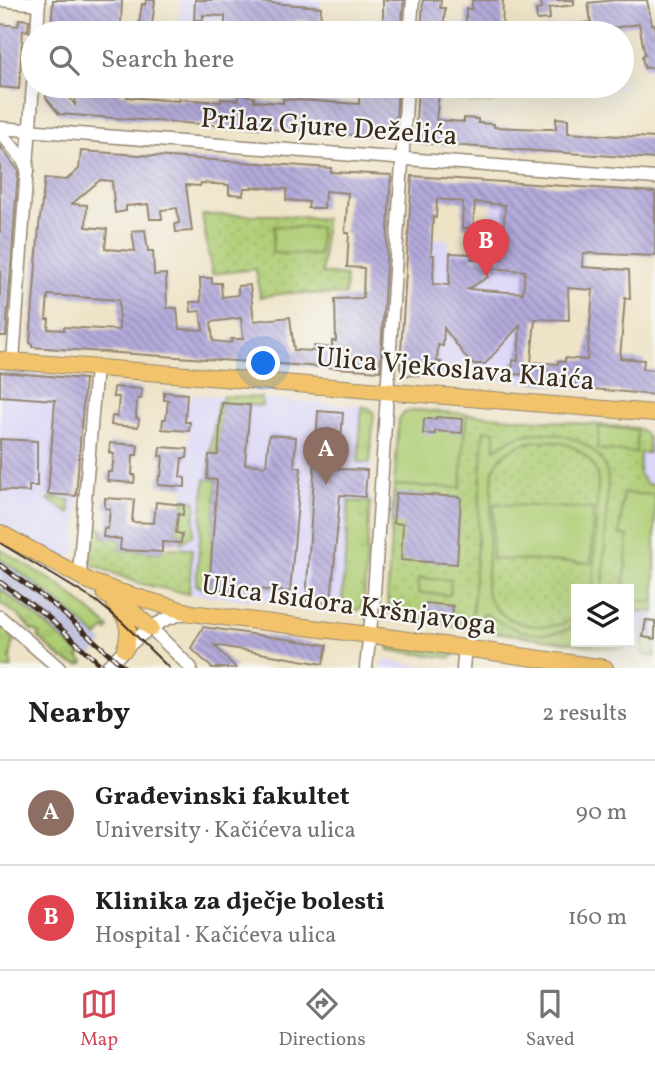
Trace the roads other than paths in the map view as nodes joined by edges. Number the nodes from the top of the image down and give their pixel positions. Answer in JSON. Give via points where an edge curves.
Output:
{"nodes":[{"id":1,"x":413,"y":0,"type":"edge"},
{"id":2,"x":0,"y":1,"type":"edge"},
{"id":3,"x":39,"y":2,"type":"edge"},
{"id":4,"x":38,"y":21,"type":"edge"},
{"id":5,"x":411,"y":21,"type":"edge"},
{"id":6,"x":32,"y":98,"type":"edge"},
{"id":7,"x":406,"y":98,"type":"edge"},
{"id":8,"x":0,"y":130,"type":"edge"},
{"id":9,"x":30,"y":130,"type":"junction"},
{"id":10,"x":402,"y":159,"type":"junction"},
{"id":11,"x":28,"y":170,"type":"junction"},
{"id":12,"x":655,"y":178,"type":"edge"},
{"id":13,"x":6,"y":360,"type":"edge"},
{"id":14,"x":96,"y":366,"type":"junction"},
{"id":15,"x":388,"y":391,"type":"junction"},
{"id":16,"x":655,"y":413,"type":"edge"},
{"id":17,"x":0,"y":533,"type":"edge"},
{"id":18,"x":85,"y":579,"type":"junction"},
{"id":19,"x":110,"y":598,"type":"junction"},
{"id":20,"x":191,"y":613,"type":"junction"},
{"id":21,"x":0,"y":617,"type":"edge"},
{"id":22,"x":151,"y":628,"type":"junction"},
{"id":23,"x":370,"y":635,"type":"junction"},
{"id":24,"x":465,"y":648,"type":"junction"},
{"id":25,"x":125,"y":649,"type":"junction"},
{"id":26,"x":59,"y":668,"type":"edge"},
{"id":27,"x":106,"y":668,"type":"edge"},
{"id":28,"x":191,"y":668,"type":"edge"},
{"id":29,"x":366,"y":668,"type":"edge"},
{"id":30,"x":463,"y":668,"type":"edge"},
{"id":31,"x":605,"y":668,"type":"edge"}],
"edges":[{"from":1,"to":5,"type":"street"},
{"from":2,"to":3,"type":"street"},
{"from":3,"to":4,"type":"street"},
{"from":6,"to":9,"type":"street"},
{"from":7,"to":10,"type":"street"},
{"from":8,"to":9,"type":"street","name":"Prilaz Gjure Deželića"},
{"from":8,"to":11,"type":"street"},
{"from":9,"to":10,"type":"street","name":"Prilaz Gjure Deželića"},
{"from":9,"to":11,"type":"street"},
{"from":10,"to":12,"type":"street","name":"Prilaz Gjure Deželića"},
{"from":10,"to":15,"type":"street"},
{"from":11,"to":13,"type":"street"},
{"from":13,"to":14,"type":"main road","name":"Ulica Vjekoslava Klaića"},
{"from":14,"to":15,"type":"main road","name":"Ulica Vjekoslava Klaića"},
{"from":14,"to":18,"type":"street","via":[[80,561]]},
{"from":15,"to":16,"type":"main road","name":"Ulica Vjekoslava Klaića"},
{"from":15,"to":23,"type":"street"},
{"from":17,"to":18,"type":"main road"},
{"from":18,"to":19,"type":"main road"},
{"from":18,"to":20,"type":"main road","name":"Ulica Isidora Kršnjavoga"},
{"from":19,"to":22,"type":"main road"},
{"from":19,"to":25,"type":"main road","via":[[128,621]]},
{"from":20,"to":22,"type":"street"},
{"from":20,"to":23,"type":"main road","name":"Ulica Isidora Kršnjavoga"},
{"from":21,"to":26,"type":"street"},
{"from":22,"to":25,"type":"street"},
{"from":22,"to":28,"type":"street"},
{"from":23,"to":24,"type":"main road","name":"Ulica Isidora Kršnjavoga"},
{"from":23,"to":29,"type":"street"},
{"from":24,"to":30,"type":"street"},
{"from":24,"to":31,"type":"main road","name":"Ulica Isidora Kršnjavoga"},
{"from":25,"to":27,"type":"street"}]}
